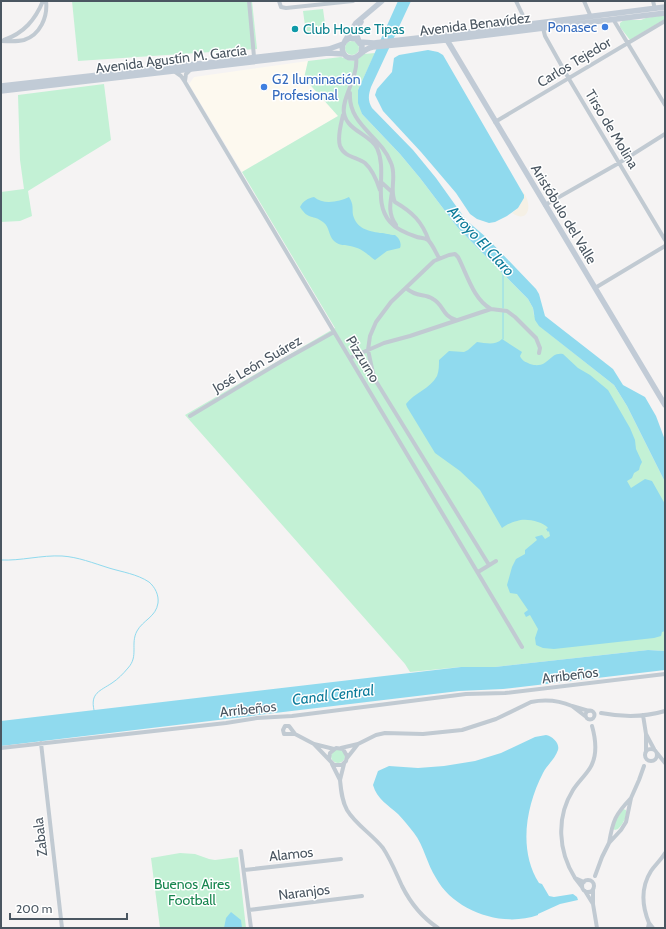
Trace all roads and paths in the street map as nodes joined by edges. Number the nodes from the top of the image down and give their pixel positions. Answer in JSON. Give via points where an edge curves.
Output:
{"nodes":[{"id":1,"x":43,"y":1,"type":"edge"},
{"id":2,"x":46,"y":1,"type":"edge"},
{"id":3,"x":249,"y":1,"type":"edge"},
{"id":4,"x":279,"y":1,"type":"edge"},
{"id":5,"x":353,"y":1,"type":"edge"},
{"id":6,"x":382,"y":1,"type":"edge"},
{"id":7,"x":516,"y":1,"type":"edge"},
{"id":8,"x":653,"y":1,"type":"edge"},
{"id":9,"x":586,"y":2,"type":"edge"},
{"id":10,"x":665,"y":7,"type":"edge"},
{"id":11,"x":656,"y":9,"type":"junction"},
{"id":12,"x":665,"y":13,"type":"edge"},
{"id":13,"x":591,"y":17,"type":"junction"},
{"id":14,"x":363,"y":18,"type":"junction"},
{"id":15,"x":613,"y":20,"type":"junction"},
{"id":16,"x":665,"y":21,"type":"edge"},
{"id":17,"x":31,"y":24,"type":"junction"},
{"id":18,"x":527,"y":24,"type":"junction"},
{"id":19,"x":543,"y":28,"type":"junction"},
{"id":20,"x":38,"y":30,"type":"junction"},
{"id":21,"x":445,"y":38,"type":"junction"},
{"id":22,"x":1,"y":41,"type":"edge"},
{"id":23,"x":359,"y":42,"type":"junction"},
{"id":24,"x":344,"y":43,"type":"junction"},
{"id":25,"x":628,"y":43,"type":"junction"},
{"id":26,"x":374,"y":45,"type":"junction"},
{"id":27,"x":361,"y":53,"type":"junction"},
{"id":28,"x":344,"y":54,"type":"junction"},
{"id":29,"x":254,"y":57,"type":"junction"},
{"id":30,"x":356,"y":57,"type":"junction"},
{"id":31,"x":191,"y":69,"type":"junction"},
{"id":32,"x":174,"y":71,"type":"junction"},
{"id":33,"x":569,"y":79,"type":"junction"},
{"id":34,"x":185,"y":82,"type":"junction"},
{"id":35,"x":1,"y":86,"type":"edge"},
{"id":36,"x":350,"y":87,"type":"junction"},
{"id":37,"x":1,"y":91,"type":"edge"},
{"id":38,"x":665,"y":105,"type":"edge"},
{"id":39,"x":343,"y":113,"type":"junction"},
{"id":40,"x":495,"y":122,"type":"junction"},
{"id":41,"x":665,"y":134,"type":"edge"},
{"id":42,"x":619,"y":163,"type":"junction"},
{"id":43,"x":381,"y":182,"type":"junction"},
{"id":44,"x":380,"y":192,"type":"junction"},
{"id":45,"x":392,"y":192,"type":"junction"},
{"id":46,"x":545,"y":205,"type":"junction"},
{"id":47,"x":401,"y":230,"type":"junction"},
{"id":48,"x":665,"y":240,"type":"edge"},
{"id":49,"x":429,"y":241,"type":"junction"},
{"id":50,"x":665,"y":246,"type":"edge"},
{"id":51,"x":440,"y":258,"type":"junction"},
{"id":52,"x":406,"y":288,"type":"junction"},
{"id":53,"x":595,"y":288,"type":"junction"},
{"id":54,"x":491,"y":309,"type":"junction"},
{"id":55,"x":457,"y":320,"type":"junction"},
{"id":56,"x":334,"y":332,"type":"junction"},
{"id":57,"x":368,"y":350,"type":"junction"},
{"id":58,"x":539,"y":353,"type":"dead end"},
{"id":59,"x":350,"y":358,"type":"junction"},
{"id":60,"x":665,"y":405,"type":"edge"},
{"id":61,"x":190,"y":416,"type":"dead end"},
{"id":62,"x":496,"y":561,"type":"dead end"},
{"id":63,"x":489,"y":565,"type":"junction"},
{"id":64,"x":478,"y":572,"type":"junction"},
{"id":65,"x":522,"y":647,"type":"dead end"},
{"id":66,"x":665,"y":674,"type":"edge"},
{"id":67,"x":572,"y":706,"type":"junction"},
{"id":68,"x":590,"y":711,"type":"junction"},
{"id":69,"x":665,"y":711,"type":"edge"},
{"id":70,"x":601,"y":713,"type":"junction"},
{"id":71,"x":643,"y":715,"type":"junction"},
{"id":72,"x":590,"y":718,"type":"junction"},
{"id":73,"x":294,"y":734,"type":"dead end"},
{"id":74,"x":646,"y":734,"type":"junction"},
{"id":75,"x":41,"y":743,"type":"junction"},
{"id":76,"x":314,"y":744,"type":"junction"},
{"id":77,"x":358,"y":744,"type":"junction"},
{"id":78,"x":1,"y":748,"type":"edge"},
{"id":79,"x":334,"y":748,"type":"junction"},
{"id":80,"x":341,"y":748,"type":"junction"},
{"id":81,"x":655,"y":751,"type":"junction"},
{"id":82,"x":645,"y":754,"type":"junction"},
{"id":83,"x":329,"y":758,"type":"junction"},
{"id":84,"x":347,"y":759,"type":"junction"},
{"id":85,"x":654,"y":760,"type":"junction"},
{"id":86,"x":332,"y":763,"type":"junction"},
{"id":87,"x":344,"y":763,"type":"junction"},
{"id":88,"x":665,"y":764,"type":"edge"},
{"id":89,"x":644,"y":766,"type":"junction"},
{"id":90,"x":340,"y":780,"type":"junction"},
{"id":91,"x":631,"y":798,"type":"junction"},
{"id":92,"x":620,"y":809,"type":"junction"},
{"id":93,"x":629,"y":812,"type":"junction"},
{"id":94,"x":611,"y":830,"type":"junction"},
{"id":95,"x":618,"y":833,"type":"junction"},
{"id":96,"x":609,"y":843,"type":"junction"},
{"id":97,"x":241,"y":851,"type":"dead end"},
{"id":98,"x":665,"y":853,"type":"edge"},
{"id":99,"x":341,"y":859,"type":"dead end"},
{"id":100,"x":244,"y":870,"type":"junction"},
{"id":101,"x":595,"y":876,"type":"junction"},
{"id":102,"x":575,"y":878,"type":"junction"},
{"id":103,"x":590,"y":880,"type":"junction"},
{"id":104,"x":584,"y":882,"type":"junction"},
{"id":105,"x":594,"y":887,"type":"junction"},
{"id":106,"x":584,"y":890,"type":"junction"},
{"id":107,"x":362,"y":896,"type":"dead end"},
{"id":108,"x":593,"y":904,"type":"junction"},
{"id":109,"x":248,"y":910,"type":"junction"},
{"id":110,"x":650,"y":927,"type":"edge"},
{"id":111,"x":62,"y":928,"type":"edge"},
{"id":112,"x":251,"y":928,"type":"edge"},
{"id":113,"x":438,"y":928,"type":"edge"},
{"id":114,"x":597,"y":928,"type":"edge"}],
"edges":[{"from":1,"to":17,"type":"street"},
{"from":2,"to":20,"type":"street","via":[[47,13]]},
{"from":3,"to":29,"type":"street"},
{"from":4,"to":5,"type":"street","via":[[281,7],[286,8]]},
{"from":6,"to":14,"type":"main road"},
{"from":7,"to":18,"type":"street"},
{"from":8,"to":11,"type":"street"},
{"from":9,"to":13,"type":"street"},
{"from":10,"to":11,"type":"main road","name":"Avenida Benavídez"},
{"from":11,"to":13,"type":"main road","name":"Avenida Benavídez"},
{"from":12,"to":15,"type":"main road","name":"Avenida Benavídez"},
{"from":13,"to":18,"type":"main road","name":"Avenida Benavídez"},
{"from":14,"to":23,"type":"main road","via":[[357,30]]},
{"from":14,"to":24,"type":"main road","via":[[356,23]]},
{"from":15,"to":19,"type":"main road","name":"Avenida Benavídez"},
{"from":15,"to":25,"type":"street"},
{"from":16,"to":25,"type":"street","name":"Carlos Tejedor"},
{"from":17,"to":20,"type":"street"},
{"from":17,"to":22,"type":"street","via":[[16,35]]},
{"from":18,"to":21,"type":"main road","name":"Avenida Benavídez"},
{"from":19,"to":21,"type":"main road","name":"Avenida Benavídez"},
{"from":19,"to":33,"type":"street","name":"Tirso de Molina"},
{"from":20,"to":22,"type":"street","via":[[22,40]]},
{"from":21,"to":26,"type":"main road","name":"Avenida Benavídez"},
{"from":21,"to":40,"type":"main road","name":"Aristóbulo del Valle"},
{"from":23,"to":24,"type":"main road","via":[[353,38]]},
{"from":23,"to":26,"type":"main road","name":"Avenida Benavídez"},
{"from":23,"to":27,"type":"main road"},
{"from":24,"to":28,"type":"main road"},
{"from":24,"to":29,"type":"main road","name":"Avenida Agustín M. García","via":[[329,48]]},
{"from":25,"to":33,"type":"street","name":"Carlos Tejedor"},
{"from":25,"to":38,"type":"street"},
{"from":26,"to":27,"type":"main road","name":"Avenida Benavídez"},
{"from":27,"to":30,"type":"main road"},
{"from":28,"to":30,"type":"main road","via":[[349,58]]},
{"from":28,"to":31,"type":"main road","name":"Avenida Agustín M. García","via":[[328,53]]},
{"from":29,"to":35,"type":"main road","name":"Avenida Agustín M. García"},
{"from":30,"to":36,"type":"street"},
{"from":31,"to":32,"type":"main road","name":"Avenida Agustín M. García"},
{"from":31,"to":34,"type":"street","via":[[186,74]]},
{"from":32,"to":34,"type":"street","name":"Pizzurno"},
{"from":32,"to":37,"type":"main road","name":"Avenida Agustín M. García"},
{"from":33,"to":40,"type":"street","name":"Carlos Tejedor"},
{"from":33,"to":42,"type":"street","name":"Tirso de Molina"},
{"from":34,"to":56,"type":"street","name":"Pizzurno"},
{"from":36,"to":39,"type":"street"},
{"from":36,"to":45,"type":"street","via":[[351,109],[355,117],[392,163]]},
{"from":39,"to":43,"type":"street","via":[[350,125],[377,148]]},
{"from":39,"to":44,"type":"street","via":[[340,146],[351,157],[365,164],[376,180]]},
{"from":40,"to":46,"type":"main road","name":"Aristóbulo del Valle"},
{"from":41,"to":42,"type":"street"},
{"from":42,"to":46,"type":"street"},
{"from":42,"to":48,"type":"street","name":"Tirso de Molina"},
{"from":43,"to":44,"type":"street"},
{"from":43,"to":45,"type":"street"},
{"from":44,"to":47,"type":"street","via":[[386,216]]},
{"from":45,"to":47,"type":"street","via":[[390,216]]},
{"from":45,"to":49,"type":"street","via":[[395,202],[419,221]]},
{"from":46,"to":53,"type":"main road","name":"Aristóbulo del Valle"},
{"from":47,"to":49,"type":"street"},
{"from":49,"to":51,"type":"street"},
{"from":50,"to":53,"type":"street"},
{"from":51,"to":52,"type":"street"},
{"from":51,"to":54,"type":"street","via":[[455,254],[481,301]]},
{"from":52,"to":55,"type":"street","via":[[415,295],[434,299],[446,316]]},
{"from":52,"to":57,"type":"street","via":[[376,322]]},
{"from":53,"to":60,"type":"main road","name":"Aristóbulo del Valle"},
{"from":54,"to":55,"type":"street"},
{"from":54,"to":58,"type":"street","via":[[506,311],[515,317],[536,338]]},
{"from":55,"to":57,"type":"street"},
{"from":56,"to":59,"type":"street","name":"Pizzurno"},
{"from":56,"to":61,"type":"street","name":"José León Suárez"},
{"from":57,"to":59,"type":"street"},
{"from":57,"to":63,"type":"street","via":[[374,378]]},
{"from":59,"to":64,"type":"street","name":"Pizzurno"},
{"from":62,"to":63,"type":"street"},
{"from":63,"to":64,"type":"street"},
{"from":64,"to":65,"type":"street","name":"Pizzurno"},
{"from":66,"to":75,"type":"street","name":"Arribeños"},
{"from":67,"to":68,"type":"street"},
{"from":67,"to":72,"type":"street"},
{"from":67,"to":77,"type":"street","via":[[556,700],[537,701],[496,719],[462,730],[423,734],[385,733]]},
{"from":68,"to":70,"type":"street"},
{"from":68,"to":72,"type":"street","via":[[594,714]]},
{"from":68,"to":72,"type":"street","via":[[586,712]]},
{"from":69,"to":71,"type":"street"},
{"from":70,"to":71,"type":"street"},
{"from":70,"to":72,"type":"street"},
{"from":71,"to":74,"type":"street"},
{"from":72,"to":102,"type":"street","via":[[596,748],[592,763],[569,797],[562,824],[564,853]]},
{"from":73,"to":76,"type":"street"},
{"from":74,"to":81,"type":"street"},
{"from":74,"to":82,"type":"street"},
{"from":75,"to":78,"type":"street","name":"Arribeños"},
{"from":75,"to":111,"type":"street","name":"Zabala"},
{"from":76,"to":79,"type":"street"},
{"from":76,"to":83,"type":"street"},
{"from":77,"to":80,"type":"street"},
{"from":77,"to":84,"type":"street"},
{"from":79,"to":80,"type":"street"},
{"from":79,"to":83,"type":"street"},
{"from":80,"to":84,"type":"street","via":[[345,751]]},
{"from":81,"to":82,"type":"street","via":[[648,749]]},
{"from":81,"to":85,"type":"street"},
{"from":81,"to":88,"type":"street"},
{"from":82,"to":85,"type":"street","via":[[647,759]]},
{"from":82,"to":89,"type":"street"},
{"from":83,"to":86,"type":"street"},
{"from":84,"to":87,"type":"street"},
{"from":85,"to":88,"type":"street"},
{"from":85,"to":89,"type":"street"},
{"from":86,"to":87,"type":"street","via":[[337,766]]},
{"from":86,"to":90,"type":"street"},
{"from":87,"to":90,"type":"street"},
{"from":89,"to":91,"type":"street"},
{"from":90,"to":113,"type":"street","via":[[342,798],[350,814],[377,840],[387,854],[408,897],[426,919]]},
{"from":91,"to":92,"type":"street"},
{"from":91,"to":93,"type":"street"},
{"from":92,"to":93,"type":"street"},
{"from":92,"to":94,"type":"street"},
{"from":93,"to":95,"type":"street"},
{"from":94,"to":95,"type":"street"},
{"from":94,"to":96,"type":"street"},
{"from":95,"to":96,"type":"street"},
{"from":96,"to":101,"type":"street"},
{"from":97,"to":100,"type":"street"},
{"from":98,"to":110,"type":"street","via":[[648,876],[644,889],[644,906]]},
{"from":99,"to":100,"type":"street","name":"Alamos"},
{"from":100,"to":109,"type":"street"},
{"from":101,"to":103,"type":"street"},
{"from":101,"to":105,"type":"street"},
{"from":102,"to":104,"type":"street"},
{"from":102,"to":106,"type":"street"},
{"from":103,"to":104,"type":"street"},
{"from":103,"to":105,"type":"street"},
{"from":104,"to":106,"type":"street"},
{"from":105,"to":106,"type":"street","via":[[588,892]]},
{"from":105,"to":108,"type":"street"},
{"from":106,"to":108,"type":"street"},
{"from":107,"to":109,"type":"street","name":"Naranjos"},
{"from":108,"to":114,"type":"street"},
{"from":109,"to":112,"type":"street"}]}
